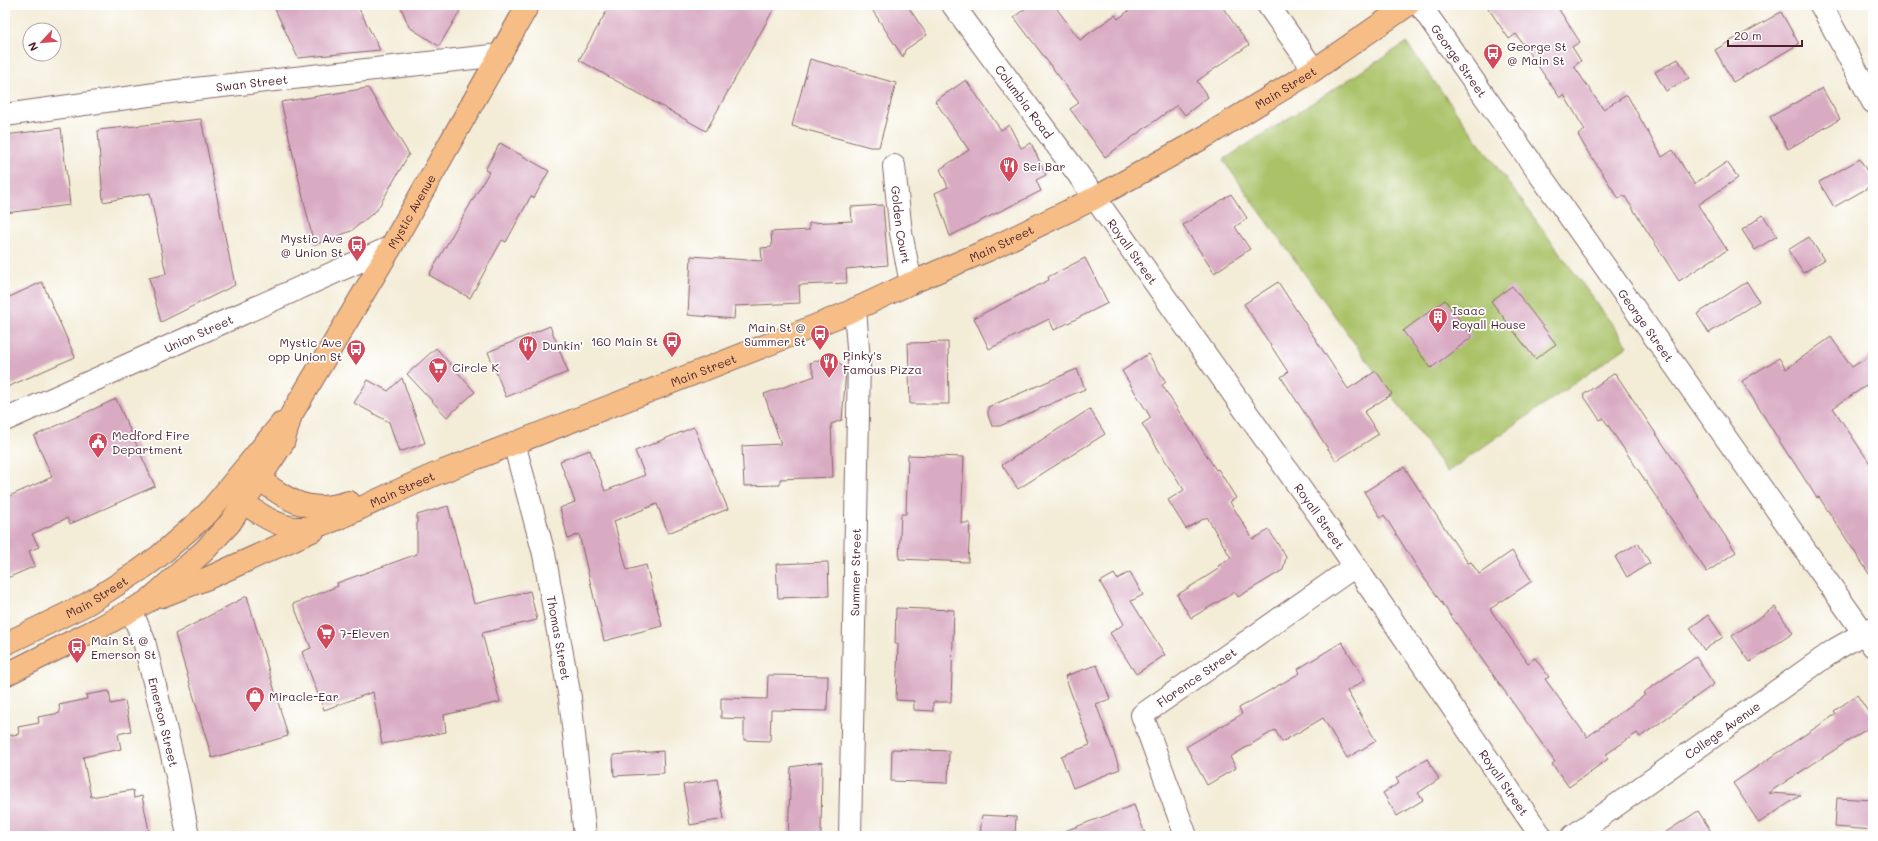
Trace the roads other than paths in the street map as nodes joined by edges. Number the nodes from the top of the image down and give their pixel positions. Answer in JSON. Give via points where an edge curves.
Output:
{"nodes":[{"id":1,"x":528,"y":5,"type":"edge"},
{"id":2,"x":953,"y":5,"type":"edge"},
{"id":3,"x":1268,"y":5,"type":"edge"},
{"id":4,"x":1408,"y":5,"type":"edge"},
{"id":5,"x":1420,"y":5,"type":"edge"},
{"id":6,"x":1821,"y":5,"type":"edge"},
{"id":7,"x":500,"y":55,"type":"junction"},
{"id":8,"x":1314,"y":70,"type":"junction"},
{"id":9,"x":1873,"y":102,"type":"edge"},
{"id":10,"x":5,"y":115,"type":"edge"},
{"id":11,"x":894,"y":166,"type":"dead end"},
{"id":12,"x":1095,"y":198,"type":"junction"},
{"id":13,"x":391,"y":247,"type":"junction"},
{"id":14,"x":911,"y":283,"type":"junction"},
{"id":15,"x":855,"y":309,"type":"junction"},
{"id":16,"x":5,"y":420,"type":"edge"},
{"id":17,"x":514,"y":443,"type":"junction"},
{"id":18,"x":252,"y":474,"type":"junction"},
{"id":19,"x":417,"y":482,"type":"junction"},
{"id":20,"x":236,"y":496,"type":"junction"},
{"id":21,"x":336,"y":519,"type":"junction"},
{"id":22,"x":1355,"y":566,"type":"junction"},
{"id":23,"x":140,"y":606,"type":"junction"},
{"id":24,"x":1870,"y":636,"type":"edge"},
{"id":25,"x":5,"y":644,"type":"edge"},
{"id":26,"x":5,"y":675,"type":"edge"},
{"id":27,"x":188,"y":836,"type":"edge"},
{"id":28,"x":585,"y":836,"type":"edge"},
{"id":29,"x":850,"y":836,"type":"edge"},
{"id":30,"x":1186,"y":836,"type":"edge"},
{"id":31,"x":1541,"y":836,"type":"edge"},
{"id":32,"x":1573,"y":836,"type":"edge"}],
"edges":[{"from":1,"to":7,"type":"main road","name":"Mystic Avenue"},
{"from":2,"to":12,"type":"street","name":"Columbia Road"},
{"from":3,"to":8,"type":"street"},
{"from":4,"to":8,"type":"main road","name":"Main Street"},
{"from":5,"to":24,"type":"street","name":"George Street"},
{"from":6,"to":9,"type":"street"},
{"from":7,"to":10,"type":"street","name":"Swan Street","via":[[176,91]]},
{"from":7,"to":13,"type":"main road","name":"Mystic Avenue"},
{"from":8,"to":12,"type":"main road","name":"Main Street","via":[[1208,135]]},
{"from":11,"to":14,"type":"street","name":"Golden Court","via":[[901,233]]},
{"from":12,"to":14,"type":"main road","name":"Main Street","via":[[988,250]]},
{"from":12,"to":22,"type":"street","name":"Royall Street"},
{"from":13,"to":16,"type":"street","name":"Union Street"},
{"from":13,"to":18,"type":"main road","name":"Mystic Avenue","via":[[291,415],[279,426]]},
{"from":14,"to":15,"type":"main road","name":"Main Street"},
{"from":15,"to":17,"type":"main road","name":"Main Street"},
{"from":15,"to":29,"type":"street","name":"Summer Street","via":[[860,360]]},
{"from":17,"to":19,"type":"main road","name":"Main Street"},
{"from":17,"to":28,"type":"street","name":"Thomas Street","via":[[544,554],[570,698]]},
{"from":18,"to":19,"type":"main road","via":[[293,500],[315,508],[336,506]]},
{"from":18,"to":20,"type":"main road","name":"Mystic Avenue"},
{"from":19,"to":21,"type":"main road","name":"Main Street"},
{"from":20,"to":21,"type":"main road","name":"Main Street","via":[[271,519],[289,527],[310,527]]},
{"from":20,"to":23,"type":"main road","via":[[230,523],[214,542]]},
{"from":20,"to":25,"type":"main road","name":"Main Street","via":[[140,570],[87,604]]},
{"from":21,"to":23,"type":"main road"},
{"from":22,"to":30,"type":"street","name":"Florence Street","via":[[1142,715]]},
{"from":22,"to":31,"type":"street","name":"Royall Street"},
{"from":23,"to":26,"type":"main road"},
{"from":23,"to":27,"type":"street","name":"Emerson Street","via":[[144,641],[177,776]]},
{"from":24,"to":32,"type":"street","name":"College Avenue","via":[[1836,649]]}]}
